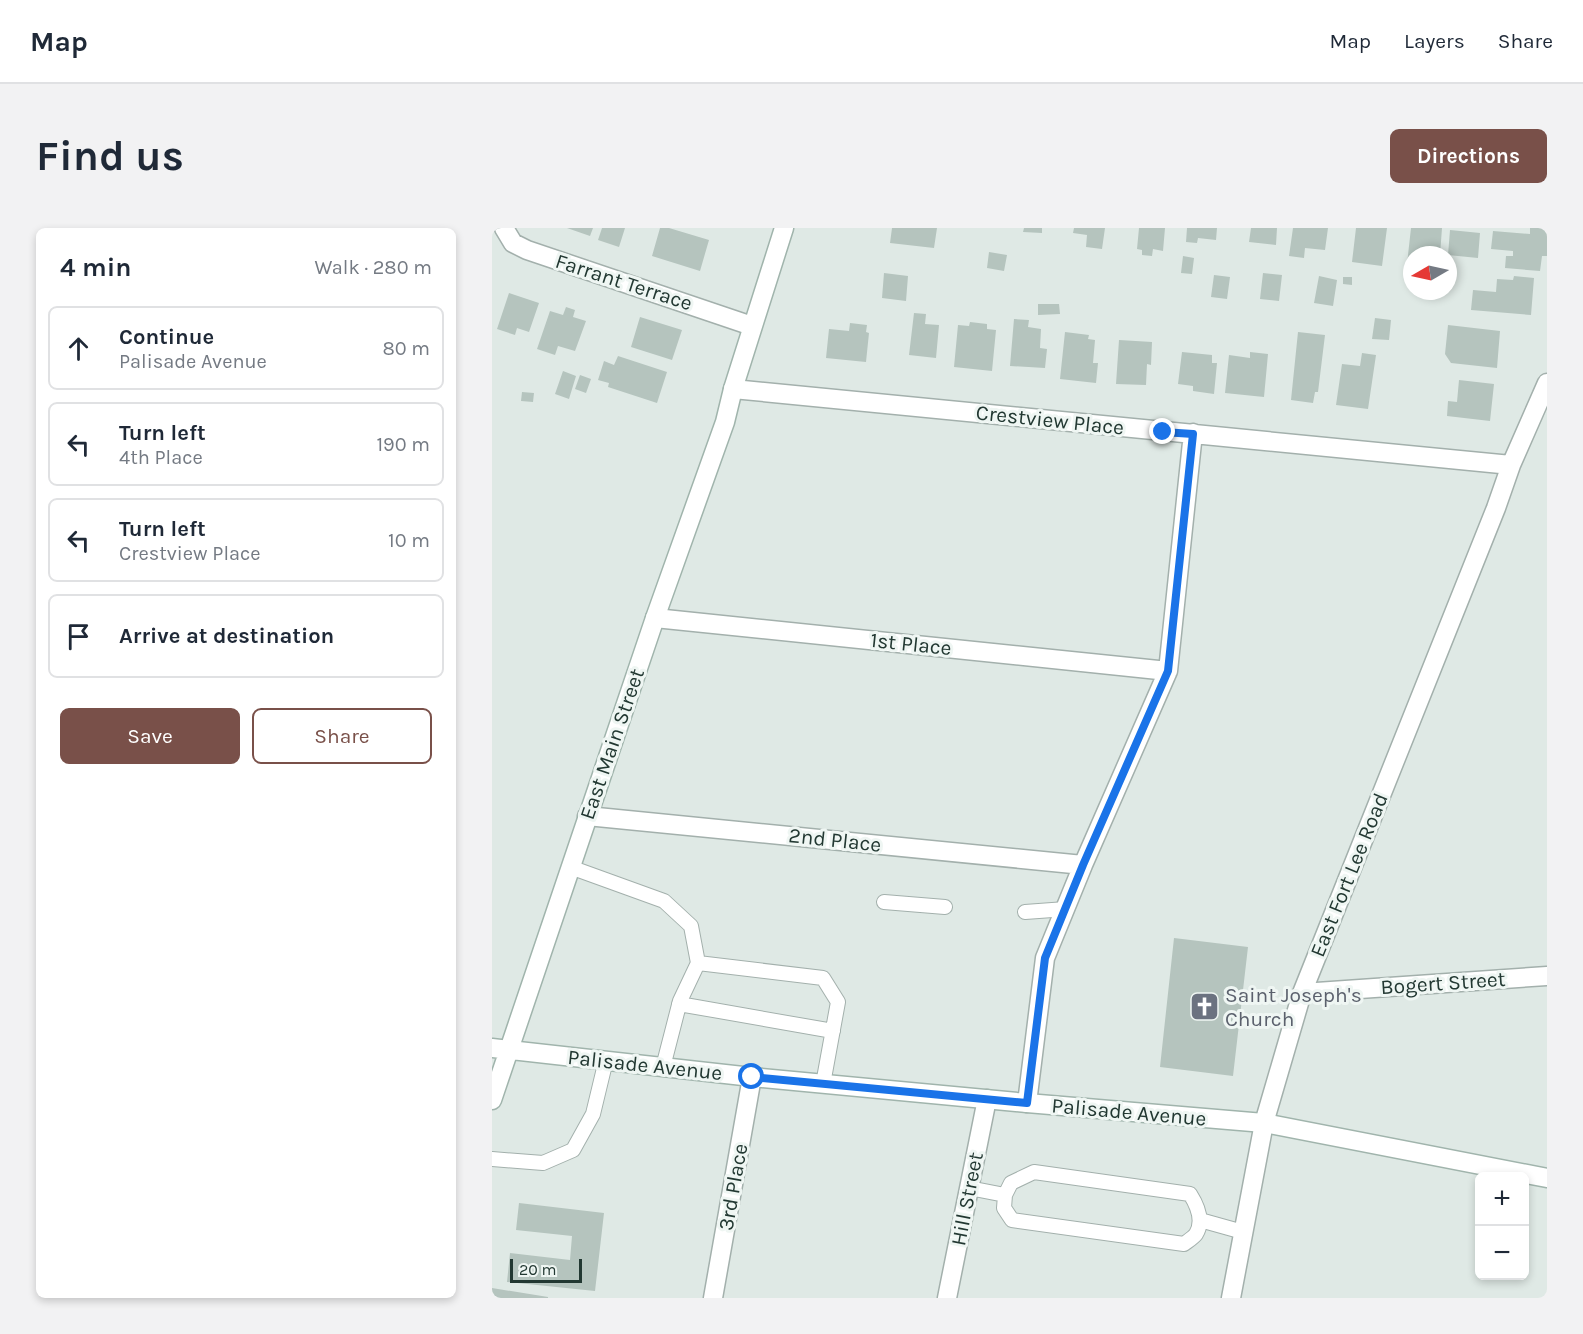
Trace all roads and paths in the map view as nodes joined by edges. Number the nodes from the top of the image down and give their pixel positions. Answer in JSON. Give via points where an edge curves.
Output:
{"nodes":[{"id":1,"x":504,"y":228,"type":"edge"},
{"id":2,"x":784,"y":228,"type":"edge"},
{"id":3,"x":752,"y":326,"type":"junction"},
{"id":4,"x":1547,"y":383,"type":"edge"},
{"id":5,"x":733,"y":389,"type":"junction"},
{"id":6,"x":1193,"y":434,"type":"junction"},
{"id":7,"x":1511,"y":465,"type":"junction"},
{"id":8,"x":655,"y":618,"type":"junction"},
{"id":9,"x":1168,"y":671,"type":"junction"},
{"id":10,"x":587,"y":816,"type":"junction"},
{"id":11,"x":1083,"y":865,"type":"junction"},
{"id":12,"x":570,"y":867,"type":"junction"},
{"id":13,"x":884,"y":902,"type":"dead end"},
{"id":14,"x":945,"y":907,"type":"dead end"},
{"id":15,"x":1066,"y":909,"type":"junction"},
{"id":16,"x":1025,"y":912,"type":"dead end"},
{"id":17,"x":698,"y":963,"type":"junction"},
{"id":18,"x":1547,"y":976,"type":"edge"},
{"id":19,"x":1302,"y":993,"type":"junction"},
{"id":20,"x":679,"y":1004,"type":"junction"},
{"id":21,"x":833,"y":1031,"type":"junction"},
{"id":22,"x":500,"y":1048,"type":"edge"},
{"id":23,"x":606,"y":1060,"type":"junction"},
{"id":24,"x":663,"y":1066,"type":"junction"},
{"id":25,"x":752,"y":1077,"type":"junction"},
{"id":26,"x":824,"y":1084,"type":"junction"},
{"id":27,"x":987,"y":1099,"type":"junction"},
{"id":28,"x":492,"y":1100,"type":"edge"},
{"id":29,"x":1027,"y":1103,"type":"junction"},
{"id":30,"x":1264,"y":1123,"type":"junction"},
{"id":31,"x":492,"y":1159,"type":"edge"},
{"id":32,"x":1547,"y":1178,"type":"edge"},
{"id":33,"x":969,"y":1188,"type":"junction"},
{"id":34,"x":1005,"y":1195,"type":"junction"},
{"id":35,"x":1200,"y":1220,"type":"junction"},
{"id":36,"x":1243,"y":1232,"type":"junction"},
{"id":37,"x":713,"y":1298,"type":"edge"},
{"id":38,"x":947,"y":1298,"type":"edge"},
{"id":39,"x":1231,"y":1298,"type":"edge"}],
"edges":[{"from":1,"to":3,"type":"street","name":"Farrant Terrace","via":[[513,243],[527,250]]},
{"from":2,"to":3,"type":"street","name":"East Main Street"},
{"from":3,"to":5,"type":"street","name":"East Main Street"},
{"from":4,"to":7,"type":"street","name":"East Fort Lee Road"},
{"from":5,"to":6,"type":"street","name":"Crestview Place"},
{"from":5,"to":8,"type":"street","name":"East Main Street","via":[[725,422]]},
{"from":6,"to":7,"type":"street","name":"Crestview Place"},
{"from":6,"to":9,"type":"street"},
{"from":7,"to":19,"type":"street","name":"East Fort Lee Road"},
{"from":8,"to":9,"type":"street","name":"1st Place"},
{"from":8,"to":10,"type":"street","name":"East Main Street"},
{"from":9,"to":11,"type":"street"},
{"from":10,"to":11,"type":"street","name":"2nd Place"},
{"from":10,"to":12,"type":"street","name":"East Main Street"},
{"from":11,"to":15,"type":"street"},
{"from":12,"to":17,"type":"lane","via":[[664,901],[691,926]]},
{"from":12,"to":22,"type":"street","name":"East Main Street"},
{"from":13,"to":14,"type":"lane"},
{"from":15,"to":16,"type":"lane"},
{"from":15,"to":29,"type":"street","via":[[1045,958]]},
{"from":17,"to":20,"type":"lane"},
{"from":17,"to":21,"type":"lane","via":[[823,978],[838,1002]]},
{"from":18,"to":19,"type":"street","name":"Bogert Street"},
{"from":19,"to":30,"type":"street","name":"East Fort Lee Road"},
{"from":20,"to":21,"type":"lane"},
{"from":20,"to":24,"type":"lane"},
{"from":21,"to":26,"type":"lane"},
{"from":22,"to":23,"type":"street","name":"Palisade Avenue"},
{"from":22,"to":28,"type":"street","name":"East Main Street"},
{"from":23,"to":24,"type":"street","name":"Palisade Avenue"},
{"from":23,"to":31,"type":"lane","via":[[593,1114],[573,1150],[543,1163]]},
{"from":24,"to":25,"type":"street","name":"Palisade Avenue"},
{"from":25,"to":26,"type":"street","name":"Palisade Avenue"},
{"from":25,"to":37,"type":"street","name":"3rd Place"},
{"from":26,"to":27,"type":"street","name":"Palisade Avenue"},
{"from":27,"to":29,"type":"street","name":"Palisade Avenue"},
{"from":27,"to":33,"type":"street","name":"Hill Street"},
{"from":29,"to":30,"type":"street","name":"Palisade Avenue"},
{"from":30,"to":32,"type":"street","name":"Palisade Avenue"},
{"from":30,"to":36,"type":"street","name":"East Fort Lee Road"},
{"from":33,"to":34,"type":"lane"},
{"from":33,"to":38,"type":"street","name":"Hill Street"},
{"from":34,"to":35,"type":"lane","via":[[1011,1183],[1034,1172],[1190,1194]]},
{"from":34,"to":35,"type":"lane","via":[[1004,1208],[1012,1220],[1184,1244],[1196,1234]]},
{"from":35,"to":36,"type":"lane"},
{"from":36,"to":39,"type":"street","name":"East Fort Lee Road"}]}
